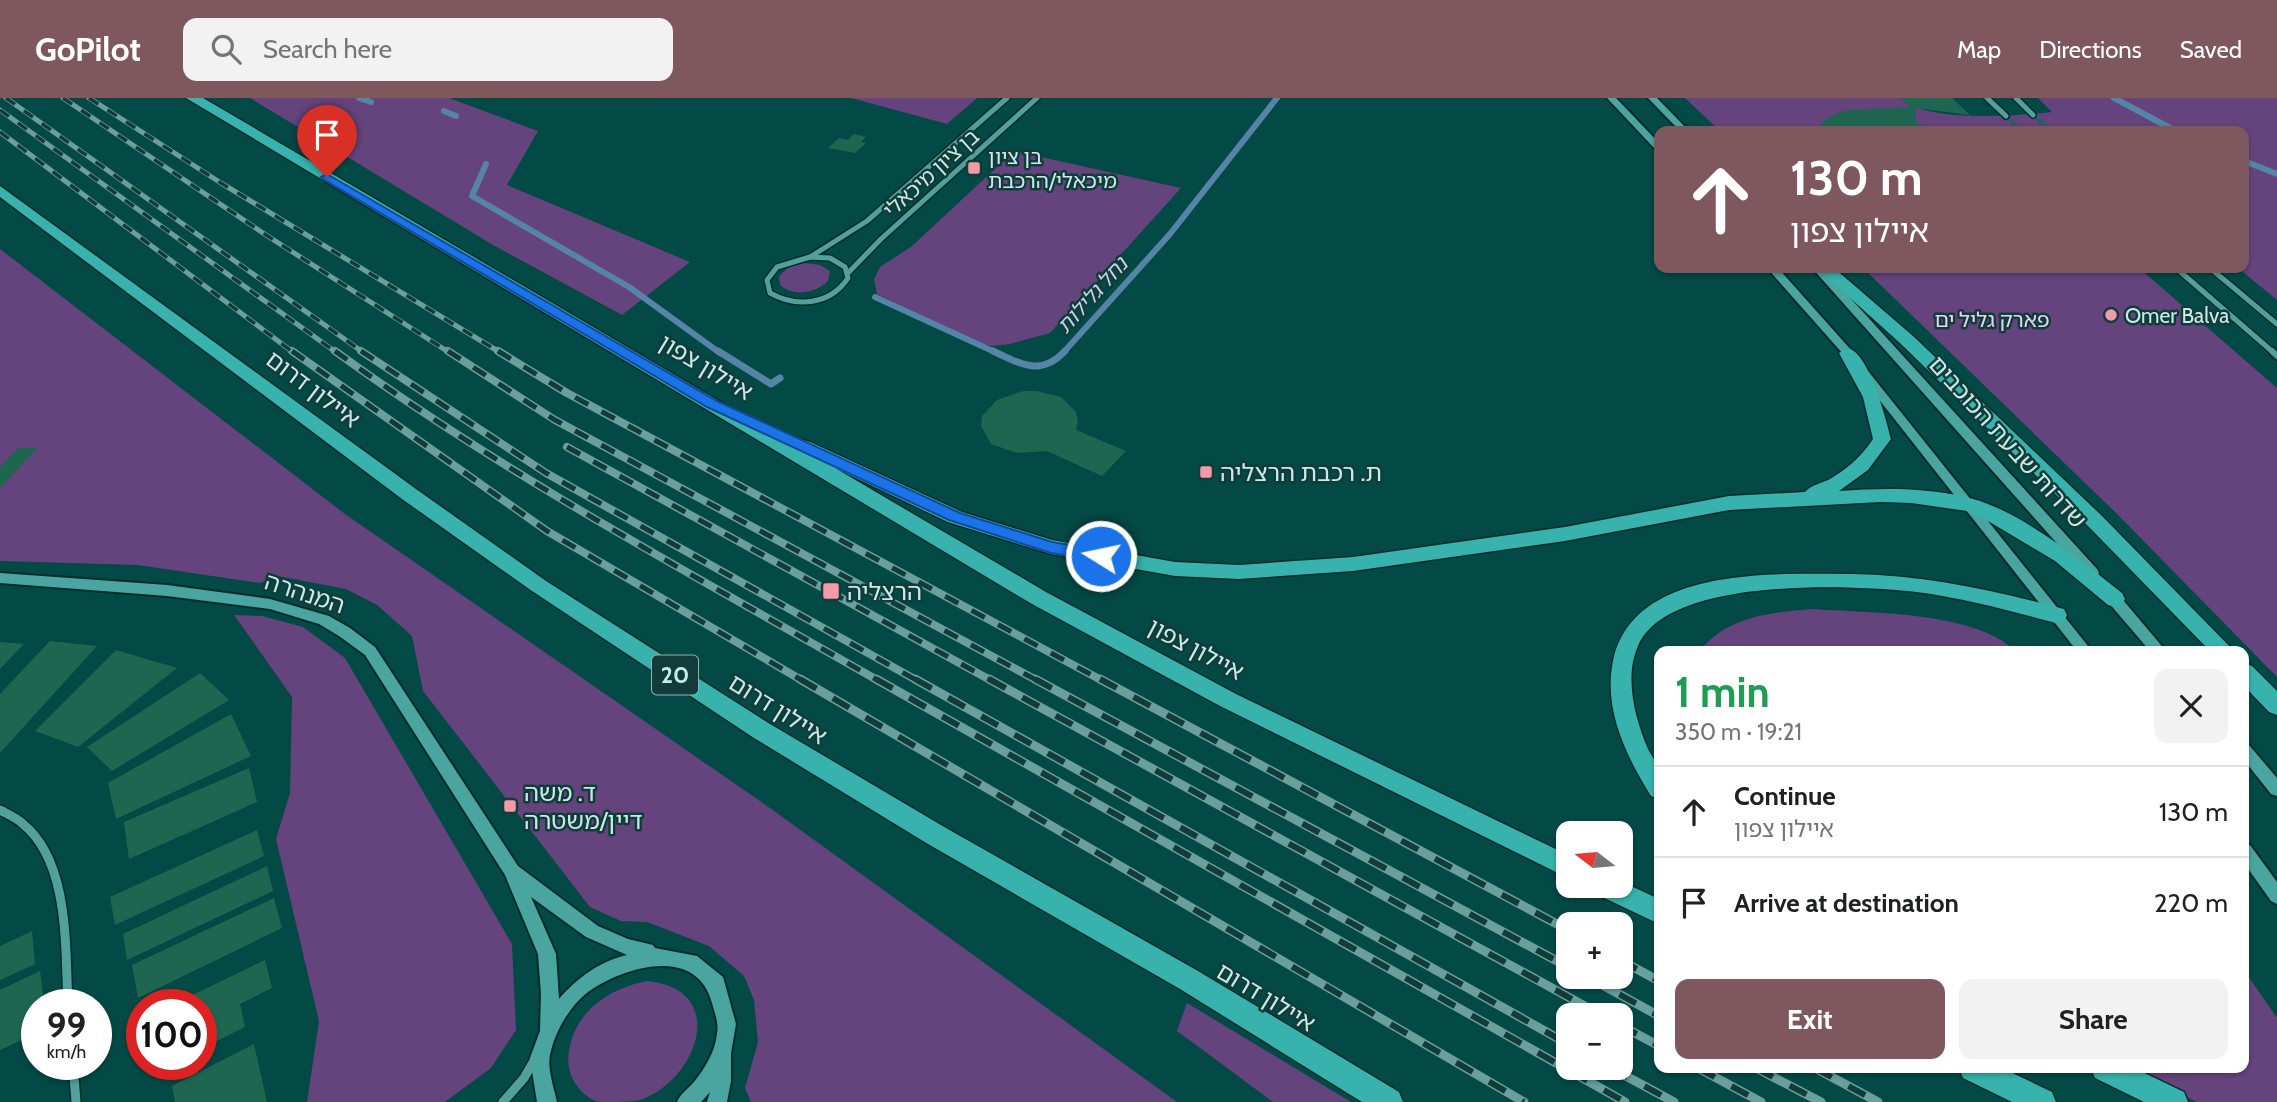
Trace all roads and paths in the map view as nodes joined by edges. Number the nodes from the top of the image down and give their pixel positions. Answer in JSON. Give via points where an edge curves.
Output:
{"nodes":[{"id":1,"x":193,"y":98,"type":"edge"},
{"id":2,"x":1007,"y":98,"type":"edge"},
{"id":3,"x":1037,"y":98,"type":"edge"},
{"id":4,"x":1611,"y":98,"type":"edge"},
{"id":5,"x":1652,"y":98,"type":"edge"},
{"id":6,"x":1987,"y":98,"type":"edge"},
{"id":7,"x":2016,"y":98,"type":"edge"},
{"id":8,"x":2033,"y":115,"type":"tunnel mouth"},
{"id":9,"x":2006,"y":116,"type":"tunnel mouth"},
{"id":10,"x":1680,"y":126,"type":"edge"},
{"id":11,"x":1654,"y":143,"type":"edge"},
{"id":12,"x":0,"y":190,"type":"edge"},
{"id":13,"x":810,"y":257,"type":"junction"},
{"id":14,"x":848,"y":273,"type":"junction"},
{"id":15,"x":1776,"y":273,"type":"edge"},
{"id":16,"x":1822,"y":273,"type":"edge"},
{"id":17,"x":1831,"y":273,"type":"edge"},
{"id":18,"x":2182,"y":273,"type":"edge"},
{"id":19,"x":2216,"y":273,"type":"edge"},
{"id":20,"x":2277,"y":324,"type":"edge"},
{"id":21,"x":1848,"y":353,"type":"junction"},
{"id":22,"x":2277,"y":356,"type":"edge"},
{"id":23,"x":712,"y":404,"type":"junction"},
{"id":24,"x":1784,"y":499,"type":"junction"},
{"id":25,"x":1970,"y":505,"type":"junction"},
{"id":26,"x":0,"y":578,"type":"edge"},
{"id":27,"x":2115,"y":599,"type":"junction"},
{"id":28,"x":2056,"y":615,"type":"junction"},
{"id":29,"x":2081,"y":646,"type":"edge"},
{"id":30,"x":2155,"y":646,"type":"edge"},
{"id":31,"x":2218,"y":646,"type":"edge"},
{"id":32,"x":2249,"y":676,"type":"edge"},
{"id":33,"x":2277,"y":706,"type":"edge"},
{"id":34,"x":2249,"y":756,"type":"edge"},
{"id":35,"x":1654,"y":780,"type":"edge"},
{"id":36,"x":2277,"y":789,"type":"edge"},
{"id":37,"x":0,"y":810,"type":"edge"},
{"id":38,"x":2249,"y":857,"type":"edge"},
{"id":39,"x":1556,"y":861,"type":"edge"},
{"id":40,"x":512,"y":871,"type":"junction"},
{"id":41,"x":2277,"y":896,"type":"edge"},
{"id":42,"x":1630,"y":898,"type":"edge"},
{"id":43,"x":1654,"y":910,"type":"edge"},
{"id":44,"x":667,"y":956,"type":"junction"},
{"id":45,"x":67,"y":989,"type":"edge"},
{"id":46,"x":548,"y":1029,"type":"junction"},
{"id":47,"x":541,"y":1049,"type":"junction"},
{"id":48,"x":722,"y":1051,"type":"junction"},
{"id":49,"x":1983,"y":1073,"type":"edge"},
{"id":50,"x":2115,"y":1073,"type":"edge"},
{"id":51,"x":74,"y":1080,"type":"edge"},
{"id":52,"x":76,"y":1102,"type":"edge"},
{"id":53,"x":503,"y":1102,"type":"edge"},
{"id":54,"x":547,"y":1102,"type":"edge"},
{"id":55,"x":687,"y":1102,"type":"edge"},
{"id":56,"x":717,"y":1102,"type":"edge"},
{"id":57,"x":1389,"y":1102,"type":"edge"},
{"id":58,"x":2042,"y":1102,"type":"edge"},
{"id":59,"x":2174,"y":1102,"type":"edge"}],
"edges":[{"from":1,"to":23,"type":"highway","name":"איילון צפון"},
{"from":2,"to":13,"type":"street","name":"בן ציון מיכאלי","via":[[860,227]]},
{"from":3,"to":14,"type":"street","name":"בן ציון מיכאלי"},
{"from":4,"to":11,"type":"main road"},
{"from":5,"to":10,"type":"main road"},
{"from":6,"to":9,"type":"street"},
{"from":7,"to":8,"type":"street"},
{"from":12,"to":57,"type":"highway","name":"איילון דרום","number":"20","via":[[539,586],[762,731]]},
{"from":13,"to":14,"type":"street","via":[[839,262]]},
{"from":13,"to":14,"type":"street","name":"בן ציון מיכאלי","via":[[777,267],[767,280],[770,293],[784,300],[816,301],[842,288]]},
{"from":15,"to":21,"type":"main road"},
{"from":16,"to":27,"type":"main road","name":"שדרות שבעת הכוכבים"},
{"from":17,"to":31,"type":"highway","via":[[2095,521]]},
{"from":18,"to":22,"type":"street"},
{"from":19,"to":20,"type":"street"},
{"from":21,"to":24,"type":"highway","via":[[1872,397],[1882,439],[1866,462],[1839,482]]},
{"from":21,"to":25,"type":"main road"},
{"from":23,"to":24,"type":"highway","via":[[955,517],[1051,547],[1175,569],[1239,572],[1353,564],[1565,534],[1729,503]]},
{"from":23,"to":39,"type":"highway","name":"איילון צפון","via":[[1039,598],[1228,700]]},
{"from":24,"to":25,"type":"highway","via":[[1881,495]]},
{"from":25,"to":27,"type":"highway","via":[[2034,537]]},
{"from":25,"to":28,"type":"main road"},
{"from":26,"to":40,"type":"main road","name":"המנהרה","via":[[238,598],[317,617],[348,632],[370,651]]},
{"from":27,"to":30,"type":"main road","name":"שדרות שבעת הכוכבים"},
{"from":28,"to":29,"type":"main road"},
{"from":28,"to":35,"type":"highway","via":[[1928,586],[1857,581],[1748,584],[1683,597],[1641,622],[1622,660],[1623,708],[1631,737]]},
{"from":32,"to":33,"type":"highway"},
{"from":34,"to":36,"type":"main road"},
{"from":37,"to":45,"type":"street","via":[[32,829],[58,882]]},
{"from":38,"to":41,"type":"main road"},
{"from":40,"to":44,"type":"main road","name":"המנהרה","via":[[612,944]]},
{"from":40,"to":46,"type":"main road","name":"המנהרה","via":[[547,954]]},
{"from":42,"to":43,"type":"highway"},
{"from":44,"to":46,"type":"main road","via":[[628,960],[590,979],[558,1010]]},
{"from":44,"to":48,"type":"main road","name":"המנהרה","via":[[706,971],[718,987],[726,1006]]},
{"from":46,"to":47,"type":"main road"},
{"from":47,"to":53,"type":"street"},
{"from":47,"to":54,"type":"main road","via":[[538,1069]]},
{"from":48,"to":55,"type":"main road","via":[[710,1075]]},
{"from":48,"to":56,"type":"main road","name":"המנהרה"},
{"from":49,"to":58,"type":"highway"},
{"from":50,"to":59,"type":"highway"},
{"from":51,"to":52,"type":"street"}]}
